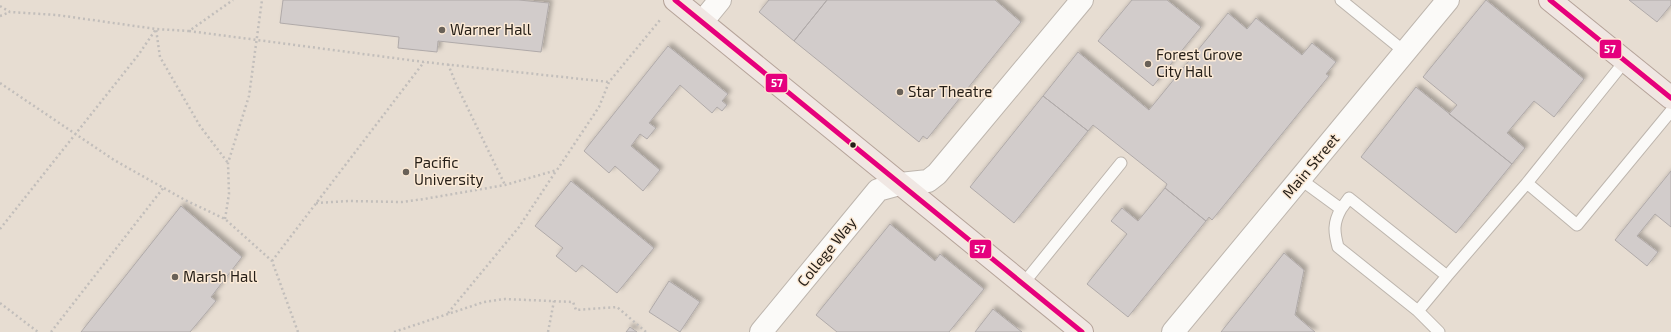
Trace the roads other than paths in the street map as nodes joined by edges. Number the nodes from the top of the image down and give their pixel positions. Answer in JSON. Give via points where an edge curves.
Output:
{"nodes":[{"id":1,"x":675,"y":0,"type":"edge"},
{"id":2,"x":720,"y":0,"type":"edge"},
{"id":3,"x":1082,"y":0,"type":"edge"},
{"id":4,"x":1342,"y":0,"type":"edge"},
{"id":5,"x":1448,"y":0,"type":"edge"},
{"id":6,"x":1550,"y":0,"type":"edge"},
{"id":7,"x":702,"y":22,"type":"junction"},
{"id":8,"x":1405,"y":52,"type":"junction"},
{"id":9,"x":1626,"y":61,"type":"junction"},
{"id":10,"x":1671,"y":98,"type":"edge"},
{"id":11,"x":1671,"y":111,"type":"edge"},
{"id":12,"x":1121,"y":163,"type":"dead end"},
{"id":13,"x":1300,"y":179,"type":"junction"},
{"id":14,"x":1527,"y":183,"type":"junction"},
{"id":15,"x":900,"y":184,"type":"junction"},
{"id":16,"x":1341,"y":209,"type":"junction"},
{"id":17,"x":1447,"y":276,"type":"junction"},
{"id":18,"x":1023,"y":284,"type":"junction"},
{"id":19,"x":1418,"y":311,"type":"junction"},
{"id":20,"x":761,"y":332,"type":"edge"},
{"id":21,"x":1082,"y":332,"type":"edge"},
{"id":22,"x":1174,"y":332,"type":"edge"},
{"id":23,"x":1439,"y":332,"type":"edge"}],
"edges":[{"from":1,"to":7,"type":"main road"},
{"from":2,"to":7,"type":"street"},
{"from":3,"to":15,"type":"street","name":"College Way","via":[[938,174],[928,181]]},
{"from":4,"to":8,"type":"lane"},
{"from":5,"to":8,"type":"street","name":"Main Street"},
{"from":6,"to":9,"type":"main road"},
{"from":7,"to":15,"type":"main road"},
{"from":8,"to":13,"type":"street","name":"Main Street"},
{"from":9,"to":10,"type":"main road"},
{"from":9,"to":14,"type":"lane"},
{"from":11,"to":14,"type":"lane","via":[[1577,225]]},
{"from":12,"to":18,"type":"lane"},
{"from":13,"to":16,"type":"lane"},
{"from":13,"to":22,"type":"street","name":"Main Street"},
{"from":14,"to":17,"type":"lane"},
{"from":15,"to":18,"type":"main road"},
{"from":15,"to":20,"type":"street","name":"College Way","via":[[878,190]]},
{"from":16,"to":17,"type":"lane","via":[[1349,198]]},
{"from":16,"to":19,"type":"lane","via":[[1335,226],[1338,247]]},
{"from":17,"to":19,"type":"lane"},
{"from":18,"to":21,"type":"main road"},
{"from":19,"to":23,"type":"lane"}]}
